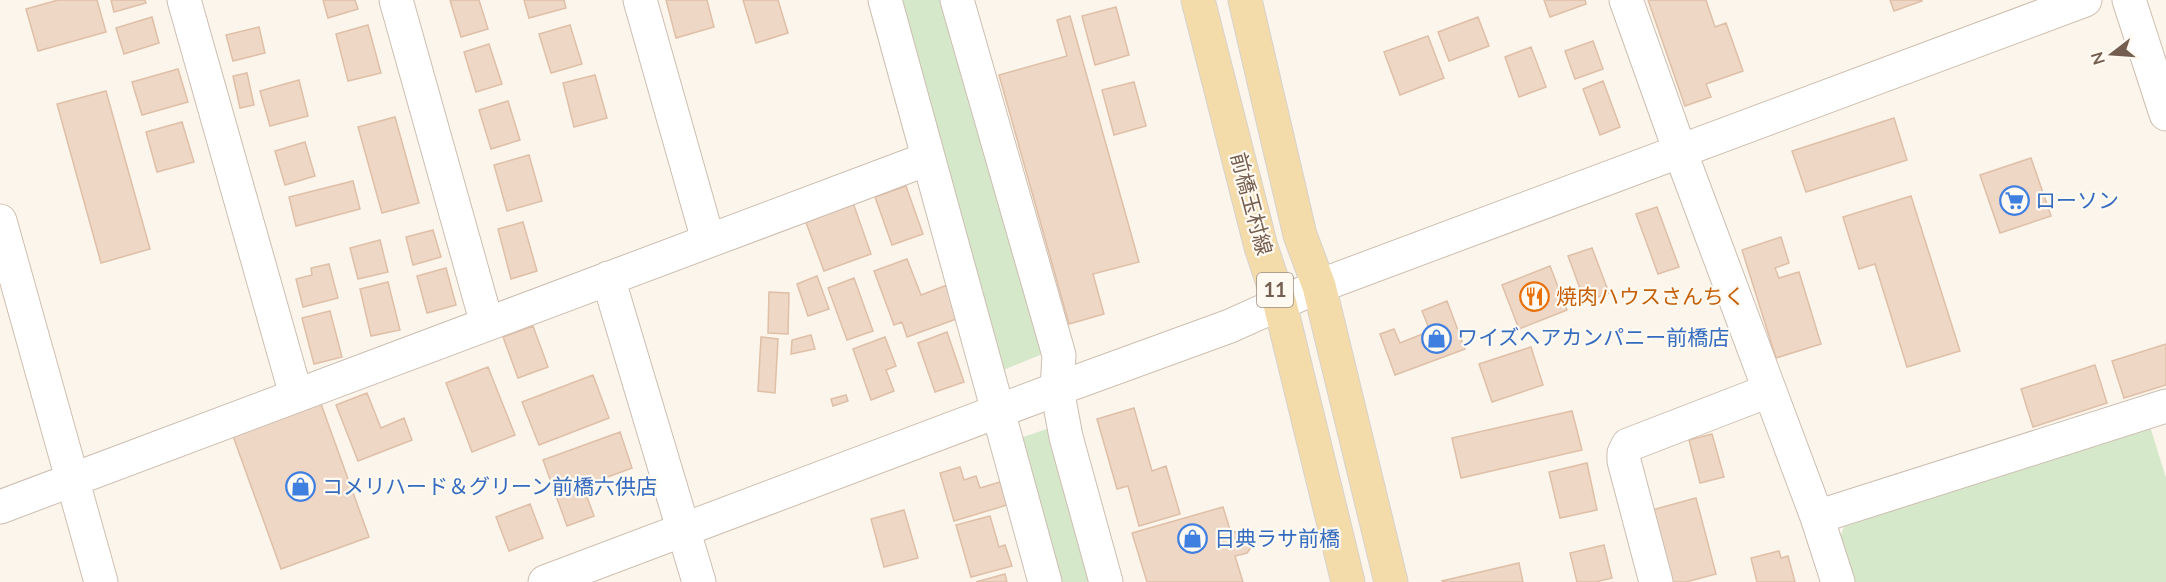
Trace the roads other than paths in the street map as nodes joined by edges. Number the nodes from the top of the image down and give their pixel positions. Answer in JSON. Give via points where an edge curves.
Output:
{"nodes":[{"id":1,"x":184,"y":0,"type":"edge"},
{"id":2,"x":396,"y":0,"type":"edge"},
{"id":3,"x":640,"y":0,"type":"edge"},
{"id":4,"x":885,"y":0,"type":"edge"},
{"id":5,"x":957,"y":0,"type":"edge"},
{"id":6,"x":1198,"y":0,"type":"edge"},
{"id":7,"x":1245,"y":0,"type":"edge"},
{"id":8,"x":1626,"y":0,"type":"edge"},
{"id":9,"x":2085,"y":0,"type":"edge"},
{"id":10,"x":2129,"y":0,"type":"edge"},
{"id":11,"x":2166,"y":114,"type":"edge"},
{"id":12,"x":1680,"y":151,"type":"junction"},
{"id":13,"x":927,"y":159,"type":"junction"},
{"id":14,"x":0,"y":220,"type":"edge"},
{"id":15,"x":708,"y":240,"type":"junction"},
{"id":16,"x":608,"y":278,"type":"junction"},
{"id":17,"x":1319,"y":286,"type":"junction"},
{"id":18,"x":1280,"y":304,"type":"junction"},
{"id":19,"x":487,"y":324,"type":"junction"},
{"id":20,"x":1057,"y":389,"type":"junction"},
{"id":21,"x":1768,"y":391,"type":"junction"},
{"id":22,"x":296,"y":395,"type":"junction"},
{"id":23,"x":2166,"y":406,"type":"edge"},
{"id":24,"x":998,"y":411,"type":"junction"},
{"id":25,"x":72,"y":479,"type":"junction"},
{"id":26,"x":0,"y":507,"type":"edge"},
{"id":27,"x":1817,"y":517,"type":"junction"},
{"id":28,"x":684,"y":530,"type":"junction"},
{"id":29,"x":101,"y":582,"type":"edge"},
{"id":30,"x":545,"y":582,"type":"edge"},
{"id":31,"x":699,"y":582,"type":"edge"},
{"id":32,"x":1045,"y":582,"type":"edge"},
{"id":33,"x":1106,"y":582,"type":"edge"},
{"id":34,"x":1348,"y":582,"type":"edge"},
{"id":35,"x":1392,"y":582,"type":"edge"},
{"id":36,"x":1656,"y":582,"type":"edge"},
{"id":37,"x":1838,"y":582,"type":"edge"}],
"edges":[{"from":1,"to":22,"type":"street"},
{"from":2,"to":19,"type":"street"},
{"from":3,"to":15,"type":"street"},
{"from":4,"to":13,"type":"street"},
{"from":5,"to":20,"type":"street","via":[[1059,355]]},
{"from":6,"to":18,"type":"main road","name":"前橋玉村線","number":"11","via":[[1261,247]]},
{"from":7,"to":17,"type":"main road","name":"前橋玉村線","number":"11","via":[[1300,235]]},
{"from":8,"to":12,"type":"street"},
{"from":9,"to":12,"type":"street"},
{"from":10,"to":11,"type":"street"},
{"from":12,"to":17,"type":"street"},
{"from":12,"to":21,"type":"street"},
{"from":13,"to":15,"type":"street"},
{"from":13,"to":24,"type":"street"},
{"from":14,"to":25,"type":"street"},
{"from":15,"to":16,"type":"street"},
{"from":16,"to":19,"type":"street"},
{"from":16,"to":28,"type":"street"},
{"from":17,"to":18,"type":"street"},
{"from":17,"to":35,"type":"main road","name":"前橋玉村線","number":"11"},
{"from":18,"to":20,"type":"street"},
{"from":18,"to":34,"type":"main road","name":"前橋玉村線","number":"11"},
{"from":19,"to":22,"type":"street"},
{"from":20,"to":24,"type":"street"},
{"from":20,"to":33,"type":"street","via":[[1066,437]]},
{"from":21,"to":27,"type":"street"},
{"from":21,"to":36,"type":"street","via":[[1628,445],[1624,461]]},
{"from":22,"to":25,"type":"street"},
{"from":23,"to":27,"type":"street"},
{"from":24,"to":28,"type":"street"},
{"from":24,"to":32,"type":"street"},
{"from":25,"to":26,"type":"street"},
{"from":25,"to":29,"type":"street"},
{"from":27,"to":37,"type":"street"},
{"from":28,"to":30,"type":"street"},
{"from":28,"to":31,"type":"street"}]}
